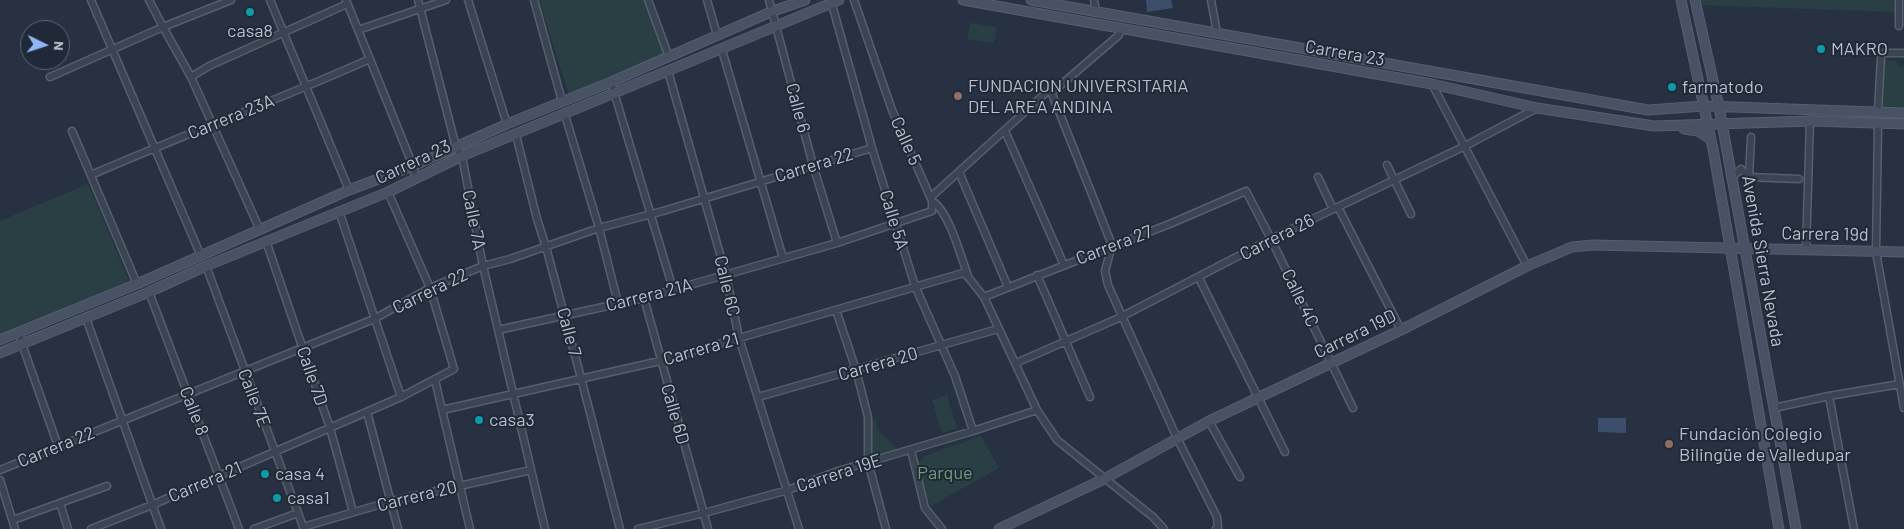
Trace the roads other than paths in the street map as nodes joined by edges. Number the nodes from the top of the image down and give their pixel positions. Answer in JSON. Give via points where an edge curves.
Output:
{"nodes":[{"id":1,"x":91,"y":0,"type":"edge"},
{"id":2,"x":149,"y":0,"type":"edge"},
{"id":3,"x":231,"y":0,"type":"edge"},
{"id":4,"x":270,"y":0,"type":"edge"},
{"id":5,"x":418,"y":0,"type":"edge"},
{"id":6,"x":446,"y":0,"type":"edge"},
{"id":7,"x":468,"y":0,"type":"edge"},
{"id":8,"x":534,"y":0,"type":"edge"},
{"id":9,"x":648,"y":0,"type":"edge"},
{"id":10,"x":707,"y":0,"type":"edge"},
{"id":11,"x":769,"y":0,"type":"edge"},
{"id":12,"x":805,"y":0,"type":"edge"},
{"id":13,"x":854,"y":0,"type":"edge"},
{"id":14,"x":963,"y":0,"type":"edge"},
{"id":15,"x":1031,"y":0,"type":"edge"},
{"id":16,"x":1094,"y":0,"type":"edge"},
{"id":17,"x":1211,"y":0,"type":"edge"},
{"id":18,"x":1681,"y":0,"type":"edge"},
{"id":19,"x":1695,"y":0,"type":"edge"},
{"id":20,"x":1899,"y":0,"type":"edge"},
{"id":21,"x":833,"y":1,"type":"edge"},
{"id":22,"x":347,"y":2,"type":"edge"},
{"id":23,"x":1062,"y":5,"type":"junction"},
{"id":24,"x":420,"y":8,"type":"junction"},
{"id":25,"x":773,"y":11,"type":"junction"},
{"id":26,"x":1096,"y":12,"type":"junction"},
{"id":27,"x":1060,"y":18,"type":"junction"},
{"id":28,"x":776,"y":26,"type":"junction"},
{"id":29,"x":1899,"y":26,"type":"dead end"},
{"id":30,"x":163,"y":27,"type":"junction"},
{"id":31,"x":1120,"y":29,"type":"junction"},
{"id":32,"x":358,"y":30,"type":"junction"},
{"id":33,"x":284,"y":32,"type":"junction"},
{"id":34,"x":1217,"y":33,"type":"junction"},
{"id":35,"x":718,"y":35,"type":"junction"},
{"id":36,"x":113,"y":49,"type":"junction"},
{"id":37,"x":722,"y":50,"type":"junction"},
{"id":38,"x":1904,"y":53,"type":"edge"},
{"id":39,"x":669,"y":57,"type":"junction"},
{"id":40,"x":370,"y":59,"type":"junction"},
{"id":41,"x":668,"y":71,"type":"junction"},
{"id":42,"x":191,"y":76,"type":"junction"},
{"id":43,"x":50,"y":77,"type":"dead end"},
{"id":44,"x":611,"y":82,"type":"junction"},
{"id":45,"x":1432,"y":84,"type":"junction"},
{"id":46,"x":306,"y":87,"type":"junction"},
{"id":47,"x":1050,"y":89,"type":"junction"},
{"id":48,"x":615,"y":94,"type":"junction"},
{"id":49,"x":562,"y":101,"type":"junction"},
{"id":50,"x":1704,"y":106,"type":"junction"},
{"id":51,"x":1719,"y":107,"type":"junction"},
{"id":52,"x":1537,"y":108,"type":"junction"},
{"id":53,"x":1878,"y":111,"type":"junction"},
{"id":54,"x":1904,"y":112,"type":"edge"},
{"id":55,"x":565,"y":115,"type":"junction"},
{"id":56,"x":1810,"y":121,"type":"junction"},
{"id":57,"x":1722,"y":123,"type":"junction"},
{"id":58,"x":213,"y":124,"type":"junction"},
{"id":59,"x":507,"y":124,"type":"junction"},
{"id":60,"x":1707,"y":124,"type":"junction"},
{"id":61,"x":1878,"y":124,"type":"junction"},
{"id":62,"x":1904,"y":124,"type":"edge"},
{"id":63,"x":1654,"y":126,"type":"junction"},
{"id":64,"x":72,"y":131,"type":"dead end"},
{"id":65,"x":1004,"y":131,"type":"junction"},
{"id":66,"x":516,"y":135,"type":"junction"},
{"id":67,"x":1750,"y":137,"type":"dead end"},
{"id":68,"x":1710,"y":139,"type":"junction"},
{"id":69,"x":1466,"y":146,"type":"junction"},
{"id":70,"x":456,"y":147,"type":"junction"},
{"id":71,"x":154,"y":148,"type":"junction"},
{"id":72,"x":872,"y":148,"type":"junction"},
{"id":73,"x":462,"y":156,"type":"junction"},
{"id":74,"x":813,"y":165,"type":"junction"},
{"id":75,"x":1386,"y":165,"type":"dead end"},
{"id":76,"x":413,"y":166,"type":"junction"},
{"id":77,"x":959,"y":172,"type":"junction"},
{"id":78,"x":92,"y":176,"type":"junction"},
{"id":79,"x":1318,"y":177,"type":"dead end"},
{"id":80,"x":1749,"y":177,"type":"junction"},
{"id":81,"x":1732,"y":178,"type":"junction"},
{"id":82,"x":416,"y":179,"type":"junction"},
{"id":83,"x":1799,"y":179,"type":"dead end"},
{"id":84,"x":1395,"y":180,"type":"junction"},
{"id":85,"x":760,"y":181,"type":"junction"},
{"id":86,"x":350,"y":190,"type":"junction"},
{"id":87,"x":1245,"y":191,"type":"joint"},
{"id":88,"x":388,"y":192,"type":"junction"},
{"id":89,"x":705,"y":198,"type":"junction"},
{"id":90,"x":932,"y":199,"type":"junction"},
{"id":91,"x":1335,"y":208,"type":"junction"},
{"id":92,"x":339,"y":211,"type":"junction"},
{"id":93,"x":652,"y":214,"type":"junction"},
{"id":94,"x":1411,"y":214,"type":"dead end"},
{"id":95,"x":895,"y":224,"type":"junction"},
{"id":96,"x":599,"y":228,"type":"junction"},
{"id":97,"x":260,"y":230,"type":"junction"},
{"id":98,"x":1271,"y":239,"type":"junction"},
{"id":99,"x":266,"y":241,"type":"junction"},
{"id":100,"x":837,"y":243,"type":"junction"},
{"id":101,"x":1112,"y":245,"type":"junction"},
{"id":102,"x":546,"y":246,"type":"junction"},
{"id":103,"x":1729,"y":248,"type":"junction"},
{"id":104,"x":1744,"y":248,"type":"junction"},
{"id":105,"x":1806,"y":250,"type":"junction"},
{"id":106,"x":1876,"y":252,"type":"junction"},
{"id":107,"x":1904,"y":252,"type":"edge"},
{"id":108,"x":201,"y":256,"type":"junction"},
{"id":109,"x":783,"y":258,"type":"junction"},
{"id":110,"x":1064,"y":264,"type":"junction"},
{"id":111,"x":206,"y":266,"type":"junction"},
{"id":112,"x":483,"y":266,"type":"junction"},
{"id":113,"x":1527,"y":266,"type":"junction"},
{"id":114,"x":726,"y":275,"type":"junction"},
{"id":115,"x":1037,"y":275,"type":"junction"},
{"id":116,"x":968,"y":277,"type":"junction"},
{"id":117,"x":1199,"y":278,"type":"junction"},
{"id":118,"x":137,"y":284,"type":"junction"},
{"id":119,"x":915,"y":286,"type":"junction"},
{"id":120,"x":1008,"y":287,"type":"junction"},
{"id":121,"x":430,"y":288,"type":"junction"},
{"id":122,"x":673,"y":289,"type":"junction"},
{"id":123,"x":149,"y":292,"type":"junction"},
{"id":124,"x":984,"y":297,"type":"junction"},
{"id":125,"x":644,"y":298,"type":"junction"},
{"id":126,"x":618,"y":303,"type":"junction"},
{"id":127,"x":836,"y":310,"type":"junction"},
{"id":128,"x":564,"y":316,"type":"junction"},
{"id":129,"x":1121,"y":317,"type":"junction"},
{"id":130,"x":86,"y":318,"type":"junction"},
{"id":131,"x":374,"y":319,"type":"junction"},
{"id":132,"x":998,"y":329,"type":"junction"},
{"id":133,"x":498,"y":330,"type":"junction"},
{"id":134,"x":1401,"y":330,"type":"junction"},
{"id":135,"x":19,"y":332,"type":"junction"},
{"id":136,"x":738,"y":338,"type":"junction"},
{"id":137,"x":0,"y":340,"type":"edge"},
{"id":138,"x":1065,"y":340,"type":"junction"},
{"id":139,"x":22,"y":344,"type":"junction"},
{"id":140,"x":940,"y":346,"type":"junction"},
{"id":141,"x":303,"y":348,"type":"junction"},
{"id":142,"x":0,"y":353,"type":"edge"},
{"id":143,"x":660,"y":361,"type":"junction"},
{"id":144,"x":1016,"y":363,"type":"junction"},
{"id":145,"x":1331,"y":363,"type":"junction"},
{"id":146,"x":856,"y":370,"type":"junction"},
{"id":147,"x":244,"y":372,"type":"junction"},
{"id":148,"x":581,"y":378,"type":"junction"},
{"id":149,"x":435,"y":380,"type":"junction"},
{"id":150,"x":1900,"y":384,"type":"junction"},
{"id":151,"x":187,"y":394,"type":"junction"},
{"id":152,"x":513,"y":395,"type":"junction"},
{"id":153,"x":1829,"y":396,"type":"junction"},
{"id":154,"x":401,"y":397,"type":"junction"},
{"id":155,"x":758,"y":397,"type":"junction"},
{"id":156,"x":1090,"y":397,"type":"dead end"},
{"id":157,"x":1259,"y":399,"type":"junction"},
{"id":158,"x":1352,"y":408,"type":"dead end"},
{"id":159,"x":1774,"y":408,"type":"junction"},
{"id":160,"x":1904,"y":408,"type":"edge"},
{"id":161,"x":442,"y":410,"type":"junction"},
{"id":162,"x":1037,"y":410,"type":"junction"},
{"id":163,"x":367,"y":412,"type":"junction"},
{"id":164,"x":122,"y":421,"type":"junction"},
{"id":165,"x":1209,"y":421,"type":"junction"},
{"id":166,"x":330,"y":428,"type":"junction"},
{"id":167,"x":973,"y":432,"type":"junction"},
{"id":168,"x":1177,"y":438,"type":"junction"},
{"id":169,"x":58,"y":446,"type":"junction"},
{"id":170,"x":911,"y":450,"type":"junction"},
{"id":171,"x":275,"y":452,"type":"junction"},
{"id":172,"x":1285,"y":452,"type":"dead end"},
{"id":173,"x":868,"y":462,"type":"junction"},
{"id":174,"x":0,"y":470,"type":"edge"},
{"id":175,"x":531,"y":470,"type":"junction"},
{"id":176,"x":220,"y":476,"type":"junction"},
{"id":177,"x":1240,"y":477,"type":"dead end"},
{"id":178,"x":1104,"y":479,"type":"junction"},
{"id":179,"x":0,"y":480,"type":"edge"},
{"id":180,"x":107,"y":486,"type":"dead end"},
{"id":181,"x":460,"y":486,"type":"junction"},
{"id":182,"x":788,"y":490,"type":"junction"},
{"id":183,"x":392,"y":501,"type":"junction"},
{"id":184,"x":60,"y":503,"type":"junction"},
{"id":185,"x":152,"y":505,"type":"junction"},
{"id":186,"x":353,"y":512,"type":"junction"},
{"id":187,"x":298,"y":513,"type":"junction"},
{"id":188,"x":704,"y":513,"type":"junction"},
{"id":189,"x":13,"y":520,"type":"junction"},
{"id":190,"x":304,"y":528,"type":"edge"},
{"id":191,"x":16,"y":529,"type":"edge"},
{"id":192,"x":68,"y":529,"type":"edge"},
{"id":193,"x":91,"y":529,"type":"edge"},
{"id":194,"x":161,"y":529,"type":"edge"},
{"id":195,"x":239,"y":529,"type":"edge"},
{"id":196,"x":254,"y":529,"type":"edge"},
{"id":197,"x":398,"y":529,"type":"edge"},
{"id":198,"x":470,"y":529,"type":"edge"},
{"id":199,"x":546,"y":529,"type":"edge"},
{"id":200,"x":620,"y":529,"type":"edge"},
{"id":201,"x":638,"y":529,"type":"edge"},
{"id":202,"x":708,"y":529,"type":"edge"},
{"id":203,"x":799,"y":529,"type":"edge"},
{"id":204,"x":886,"y":529,"type":"edge"},
{"id":205,"x":942,"y":529,"type":"edge"},
{"id":206,"x":999,"y":529,"type":"edge"},
{"id":207,"x":1164,"y":529,"type":"edge"},
{"id":208,"x":1216,"y":529,"type":"edge"},
{"id":209,"x":1779,"y":529,"type":"edge"},
{"id":210,"x":1796,"y":529,"type":"edge"},
{"id":211,"x":1854,"y":529,"type":"edge"}],
"edges":[{"from":1,"to":36,"type":"street"},
{"from":2,"to":30,"type":"street"},
{"from":3,"to":30,"type":"street"},
{"from":4,"to":33,"type":"street"},
{"from":5,"to":24,"type":"street","name":"Calle 7A"},
{"from":6,"to":24,"type":"street"},
{"from":7,"to":59,"type":"street"},
{"from":8,"to":49,"type":"street"},
{"from":9,"to":39,"type":"street"},
{"from":10,"to":35,"type":"street"},
{"from":11,"to":25,"type":"street","name":"Calle 6"},
{"from":12,"to":25,"type":"main road","name":"Carrera 23"},
{"from":13,"to":90,"type":"street","name":"Calle 5","via":[[892,110]]},
{"from":14,"to":27,"type":"main road","name":"Carrera 23"},
{"from":15,"to":23,"type":"main road","name":"Carrera 23"},
{"from":16,"to":26,"type":"street"},
{"from":17,"to":34,"type":"street"},
{"from":18,"to":50,"type":"main road"},
{"from":19,"to":51,"type":"main road","name":"Avenida Sierra Nevada"},
{"from":20,"to":29,"type":"street"},
{"from":21,"to":28,"type":"main road","name":"Carrera 23"},
{"from":21,"to":72,"type":"street","name":"Calle 5A"},
{"from":22,"to":32,"type":"street"},
{"from":22,"to":33,"type":"street"},
{"from":23,"to":26,"type":"main road","name":"Carrera 23"},
{"from":23,"to":27,"type":"main road"},
{"from":24,"to":32,"type":"street"},
{"from":24,"to":70,"type":"street","name":"Calle 7A"},
{"from":25,"to":28,"type":"street","name":"Calle 6"},
{"from":25,"to":35,"type":"main road","name":"Carrera 23"},
{"from":26,"to":34,"type":"main road","name":"Carrera 23"},
{"from":27,"to":31,"type":"main road","name":"Carrera 23"},
{"from":28,"to":37,"type":"main road","name":"Carrera 23"},
{"from":28,"to":74,"type":"street","name":"Calle 6"},
{"from":30,"to":36,"type":"street"},
{"from":30,"to":42,"type":"street"},
{"from":31,"to":45,"type":"main road","name":"Carrera 23"},
{"from":31,"to":47,"type":"street","name":"Carrera 21A","via":[[1119,35],[1055,90]]},
{"from":32,"to":40,"type":"street"},
{"from":33,"to":42,"type":"street"},
{"from":33,"to":46,"type":"street"},
{"from":34,"to":50,"type":"main road","name":"Carrera 23","via":[[1648,110]]},
{"from":35,"to":39,"type":"main road","name":"Carrera 23"},
{"from":36,"to":43,"type":"street"},
{"from":36,"to":71,"type":"street"},
{"from":37,"to":41,"type":"main road","name":"Carrera 23"},
{"from":37,"to":85,"type":"street"},
{"from":38,"to":53,"type":"street","via":[[1883,53]]},
{"from":39,"to":44,"type":"main road","name":"Carrera 23"},
{"from":40,"to":46,"type":"street","name":"Carrera 23A"},
{"from":40,"to":76,"type":"street"},
{"from":41,"to":48,"type":"main road","name":"Carrera 23"},
{"from":41,"to":89,"type":"street","name":"Calle 6C"},
{"from":42,"to":58,"type":"street"},
{"from":44,"to":48,"type":"street"},
{"from":44,"to":49,"type":"main road","name":"Carrera 23"},
{"from":45,"to":52,"type":"main road","name":"Carrera 23"},
{"from":45,"to":69,"type":"street"},
{"from":46,"to":58,"type":"street","name":"Carrera 23A"},
{"from":46,"to":86,"type":"street"},
{"from":47,"to":65,"type":"street","name":"Carrera 21A"},
{"from":47,"to":101,"type":"street"},
{"from":48,"to":55,"type":"main road","name":"Carrera 23"},
{"from":48,"to":93,"type":"street"},
{"from":49,"to":59,"type":"main road","name":"Carrera 23"},
{"from":50,"to":51,"type":"main road","name":"Carrera 23"},
{"from":50,"to":60,"type":"main road","name":"Avenida Sierra Nevada"},
{"from":51,"to":53,"type":"main road","name":"Carrera 23"},
{"from":51,"to":57,"type":"main road","name":"Avenida Sierra Nevada"},
{"from":52,"to":63,"type":"main road","name":"Carrera 23"},
{"from":52,"to":69,"type":"street","name":"Carrera 26"},
{"from":53,"to":54,"type":"main road","name":"Carrera 23"},
{"from":55,"to":66,"type":"main road","name":"Carrera 23"},
{"from":55,"to":96,"type":"street"},
{"from":56,"to":57,"type":"main road","name":"Carrera 23"},
{"from":56,"to":61,"type":"main road","name":"Carrera 23"},
{"from":56,"to":105,"type":"street"},
{"from":57,"to":60,"type":"main road","name":"Carrera 23"},
{"from":57,"to":81,"type":"main road","name":"Avenida Sierra Nevada"},
{"from":58,"to":71,"type":"street","name":"Carrera 23A"},
{"from":58,"to":97,"type":"street"},
{"from":59,"to":70,"type":"main road","name":"Carrera 23"},
{"from":60,"to":63,"type":"main road","name":"Carrera 23"},
{"from":60,"to":68,"type":"main road","name":"Avenida Sierra Nevada"},
{"from":61,"to":62,"type":"main road","name":"Carrera 23"},
{"from":61,"to":106,"type":"street"},
{"from":63,"to":68,"type":"main road","via":[[1692,130]]},
{"from":64,"to":78,"type":"street"},
{"from":65,"to":77,"type":"street","name":"Carrera 21A"},
{"from":65,"to":110,"type":"street"},
{"from":66,"to":73,"type":"main road","name":"Carrera 23"},
{"from":66,"to":102,"type":"street","name":"Calle 7"},
{"from":67,"to":80,"type":"street"},
{"from":68,"to":103,"type":"main road","name":"Avenida Sierra Nevada"},
{"from":69,"to":84,"type":"street","name":"Carrera 26"},
{"from":69,"to":113,"type":"street"},
{"from":70,"to":73,"type":"street","name":"Calle 7A"},
{"from":70,"to":76,"type":"main road","name":"Carrera 23"},
{"from":71,"to":78,"type":"street","name":"Carrera 23A"},
{"from":71,"to":108,"type":"street"},
{"from":72,"to":74,"type":"street","name":"Carrera 22"},
{"from":72,"to":95,"type":"street","name":"Calle 5A"},
{"from":73,"to":82,"type":"main road","name":"Carrera 23"},
{"from":73,"to":112,"type":"street","name":"Calle 7A"},
{"from":74,"to":85,"type":"street","name":"Carrera 22"},
{"from":74,"to":100,"type":"street","name":"Calle 6"},
{"from":75,"to":84,"type":"street"},
{"from":76,"to":82,"type":"street"},
{"from":76,"to":86,"type":"main road","name":"Carrera 23"},
{"from":77,"to":90,"type":"street","name":"Carrera 21A"},
{"from":77,"to":120,"type":"street"},
{"from":78,"to":118,"type":"street"},
{"from":79,"to":91,"type":"street"},
{"from":80,"to":81,"type":"street","via":[[1741,169]]},
{"from":80,"to":83,"type":"street"},
{"from":81,"to":104,"type":"main road","name":"Avenida Sierra Nevada"},
{"from":82,"to":88,"type":"main road","name":"Carrera 23"},
{"from":84,"to":91,"type":"street","name":"Carrera 26"},
{"from":84,"to":94,"type":"street"},
{"from":85,"to":89,"type":"street","name":"Carrera 22"},
{"from":85,"to":109,"type":"street"},
{"from":86,"to":97,"type":"main road","name":"Carrera 23"},
{"from":87,"to":98,"type":"street","name":"Calle 4C"},
{"from":87,"to":101,"type":"street","name":"Carrera 27"},
{"from":88,"to":92,"type":"main road","name":"Carrera 23"},
{"from":88,"to":121,"type":"street"},
{"from":89,"to":93,"type":"street","name":"Carrera 22"},
{"from":89,"to":114,"type":"street","name":"Calle 6C"},
{"from":90,"to":95,"type":"street","name":"Carrera 21A","via":[[932,211]]},
{"from":90,"to":116,"type":"street","name":"Calle 5","via":[[947,216]]},
{"from":91,"to":98,"type":"street","name":"Carrera 26"},
{"from":91,"to":134,"type":"street"},
{"from":92,"to":99,"type":"main road","name":"Carrera 23"},
{"from":92,"to":131,"type":"street"},
{"from":93,"to":96,"type":"street","name":"Carrera 22"},
{"from":93,"to":122,"type":"street"},
{"from":95,"to":100,"type":"street","name":"Carrera 21A"},
{"from":95,"to":119,"type":"street","name":"Calle 5A"},
{"from":96,"to":102,"type":"street","name":"Carrera 22"},
{"from":96,"to":126,"type":"street"},
{"from":97,"to":108,"type":"main road","name":"Carrera 23"},
{"from":98,"to":117,"type":"street","name":"Carrera 26"},
{"from":98,"to":145,"type":"street","name":"Calle 4C"},
{"from":99,"to":111,"type":"main road","name":"Carrera 23"},
{"from":99,"to":141,"type":"street","name":"Calle 7D"},
{"from":100,"to":109,"type":"street","name":"Carrera 21A"},
{"from":101,"to":110,"type":"street","name":"Carrera 27"},
{"from":101,"to":129,"type":"street","via":[[1105,271]]},
{"from":102,"to":112,"type":"street","name":"Carrera 22"},
{"from":102,"to":128,"type":"street","name":"Calle 7"},
{"from":103,"to":104,"type":"main road","name":"Carrera 19D"},
{"from":103,"to":113,"type":"main road","name":"Carrera 19D","via":[[1582,245]]},
{"from":103,"to":209,"type":"main road","name":"Avenida Sierra Nevada"},
{"from":104,"to":105,"type":"main road","name":"Carrera 19d"},
{"from":104,"to":159,"type":"main road","name":"Avenida Sierra Nevada"},
{"from":105,"to":106,"type":"main road","name":"Carrera 19d"},
{"from":106,"to":107,"type":"main road","name":"Carrera 19d"},
{"from":106,"to":150,"type":"street"},
{"from":108,"to":118,"type":"main road","name":"Carrera 23"},
{"from":109,"to":114,"type":"street","name":"Carrera 21A"},
{"from":110,"to":115,"type":"street","name":"Carrera 27"},
{"from":111,"to":123,"type":"main road","name":"Carrera 23"},
{"from":111,"to":147,"type":"street","name":"Calle 7E"},
{"from":112,"to":121,"type":"street","name":"Carrera 22"},
{"from":112,"to":133,"type":"street","name":"Calle 7A"},
{"from":113,"to":134,"type":"main road","name":"Carrera 19D"},
{"from":114,"to":122,"type":"street","name":"Carrera 21A"},
{"from":114,"to":136,"type":"street","name":"Calle 6C"},
{"from":115,"to":120,"type":"street","name":"Carrera 27"},
{"from":115,"to":138,"type":"street"},
{"from":116,"to":119,"type":"street","name":"Carrera 21","via":[[963,273],[956,274]]},
{"from":116,"to":124,"type":"street","name":"Calle 5"},
{"from":117,"to":129,"type":"street","name":"Carrera 26"},
{"from":117,"to":157,"type":"street"},
{"from":118,"to":135,"type":"main road","name":"Carrera 23"},
{"from":119,"to":127,"type":"street","name":"Carrera 21"},
{"from":119,"to":140,"type":"street","name":"Calle 5A"},
{"from":120,"to":124,"type":"street","name":"Carrera 27"},
{"from":121,"to":131,"type":"street","name":"Carrera 22"},
{"from":121,"to":149,"type":"street","name":"Carrera 21","via":[[454,369]]},
{"from":122,"to":125,"type":"street","name":"Carrera 21A"},
{"from":123,"to":130,"type":"main road","name":"Carrera 23"},
{"from":123,"to":151,"type":"street","name":"Calle 8"},
{"from":124,"to":132,"type":"street","name":"Calle 5"},
{"from":125,"to":126,"type":"street","name":"Carrera 21A"},
{"from":125,"to":143,"type":"street","name":"Calle 6D"},
{"from":126,"to":128,"type":"street","name":"Carrera 21A"},
{"from":127,"to":136,"type":"street","name":"Carrera 21"},
{"from":127,"to":146,"type":"street"},
{"from":128,"to":133,"type":"street","name":"Carrera 21A"},
{"from":128,"to":148,"type":"street","name":"Calle 7"},
{"from":129,"to":138,"type":"street","name":"Carrera 26"},
{"from":129,"to":168,"type":"street"},
{"from":130,"to":139,"type":"main road","name":"Carrera 23"},
{"from":130,"to":164,"type":"street"},
{"from":131,"to":141,"type":"street","name":"Carrera 22"},
{"from":131,"to":154,"type":"street"},
{"from":132,"to":140,"type":"street","name":"Carrera 20"},
{"from":132,"to":144,"type":"street","name":"Calle 5"},
{"from":133,"to":152,"type":"street","name":"Calle 7A"},
{"from":134,"to":145,"type":"main road","name":"Carrera 19D"},
{"from":135,"to":137,"type":"main road","name":"Carrera 23"},
{"from":135,"to":139,"type":"street"},
{"from":136,"to":143,"type":"street","name":"Carrera 21"},
{"from":136,"to":155,"type":"street","name":"Calle 6C"},
{"from":138,"to":144,"type":"street","name":"Carrera 26"},
{"from":138,"to":156,"type":"street"},
{"from":139,"to":142,"type":"main road","name":"Carrera 23"},
{"from":139,"to":169,"type":"street"},
{"from":140,"to":146,"type":"street","name":"Carrera 20"},
{"from":140,"to":167,"type":"street","name":"Calle 5A","via":[[955,376]]},
{"from":141,"to":147,"type":"street","name":"Carrera 22"},
{"from":141,"to":166,"type":"street","name":"Calle 7D"},
{"from":143,"to":148,"type":"street","name":"Carrera 21"},
{"from":143,"to":188,"type":"street","name":"Calle 6D"},
{"from":144,"to":162,"type":"street","name":"Calle 5"},
{"from":145,"to":157,"type":"main road","name":"Carrera 19D"},
{"from":145,"to":158,"type":"street","name":"Calle 4C"},
{"from":146,"to":155,"type":"street","name":"Carrera 20"},
{"from":146,"to":173,"type":"street","via":[[868,417]]},
{"from":147,"to":151,"type":"street","name":"Carrera 22"},
{"from":147,"to":171,"type":"street","name":"Calle 7E"},
{"from":148,"to":152,"type":"street","name":"Carrera 21"},
{"from":148,"to":200,"type":"street","name":"Calle 7"},
{"from":149,"to":154,"type":"street","name":"Carrera 21"},
{"from":149,"to":161,"type":"street"},
{"from":150,"to":153,"type":"street"},
{"from":150,"to":160,"type":"street"},
{"from":151,"to":164,"type":"street","name":"Carrera 22"},
{"from":151,"to":176,"type":"street","name":"Calle 8"},
{"from":152,"to":161,"type":"street","name":"Carrera 21"},
{"from":152,"to":175,"type":"street","name":"Calle 7A"},
{"from":153,"to":159,"type":"street"},
{"from":153,"to":211,"type":"street"},
{"from":154,"to":163,"type":"street","name":"Carrera 21"},
{"from":155,"to":182,"type":"street","name":"Calle 6C"},
{"from":157,"to":165,"type":"main road","name":"Carrera 19D"},
{"from":157,"to":172,"type":"street"},
{"from":159,"to":210,"type":"main road","name":"Avenida Sierra Nevada"},
{"from":161,"to":181,"type":"street"},
{"from":162,"to":167,"type":"street","name":"Carrera 19E"},
{"from":162,"to":178,"type":"street","name":"Calle 5","via":[[1057,440]]},
{"from":163,"to":166,"type":"street","name":"Carrera 21"},
{"from":163,"to":183,"type":"street"},
{"from":164,"to":169,"type":"street","name":"Carrera 22"},
{"from":164,"to":185,"type":"street"},
{"from":165,"to":168,"type":"main road","name":"Carrera 19D"},
{"from":165,"to":177,"type":"street"},
{"from":166,"to":171,"type":"street","name":"Carrera 21"},
{"from":166,"to":186,"type":"street","name":"Calle 7D"},
{"from":167,"to":170,"type":"street","name":"Carrera 19E"},
{"from":168,"to":178,"type":"main road","name":"Carrera 19D"},
{"from":168,"to":208,"type":"street","via":[[1217,517]]},
{"from":169,"to":174,"type":"street","name":"Carrera 22"},
{"from":170,"to":173,"type":"street","name":"Carrera 19E"},
{"from":170,"to":205,"type":"street","via":[[925,508]]},
{"from":171,"to":176,"type":"street","name":"Carrera 21"},
{"from":171,"to":187,"type":"street","name":"Calle 7E"},
{"from":173,"to":182,"type":"street","name":"Carrera 19E"},
{"from":173,"to":204,"type":"street"},
{"from":175,"to":181,"type":"street","name":"Carrera 20"},
{"from":175,"to":199,"type":"street","name":"Calle 7A"},
{"from":176,"to":185,"type":"street","name":"Carrera 21"},
{"from":176,"to":195,"type":"street","name":"Calle 8"},
{"from":178,"to":206,"type":"main road","name":"Carrera 19D"},
{"from":178,"to":207,"type":"street","name":"Calle 5"},
{"from":179,"to":189,"type":"street"},
{"from":180,"to":184,"type":"street"},
{"from":181,"to":183,"type":"street","name":"Carrera 20"},
{"from":181,"to":198,"type":"street"},
{"from":182,"to":188,"type":"street","name":"Carrera 19E"},
{"from":182,"to":203,"type":"street","name":"Calle 6C"},
{"from":183,"to":186,"type":"street","name":"Carrera 20"},
{"from":183,"to":197,"type":"street"},
{"from":184,"to":189,"type":"street"},
{"from":184,"to":192,"type":"street"},
{"from":185,"to":193,"type":"street","name":"Carrera 21"},
{"from":185,"to":194,"type":"street"},
{"from":186,"to":190,"type":"street","name":"Carrera 20"},
{"from":187,"to":190,"type":"street","name":"Calle 7E"},
{"from":187,"to":196,"type":"street"},
{"from":188,"to":201,"type":"street","name":"Carrera 19E"},
{"from":188,"to":202,"type":"street","name":"Calle 6D"},
{"from":189,"to":191,"type":"street"}]}
